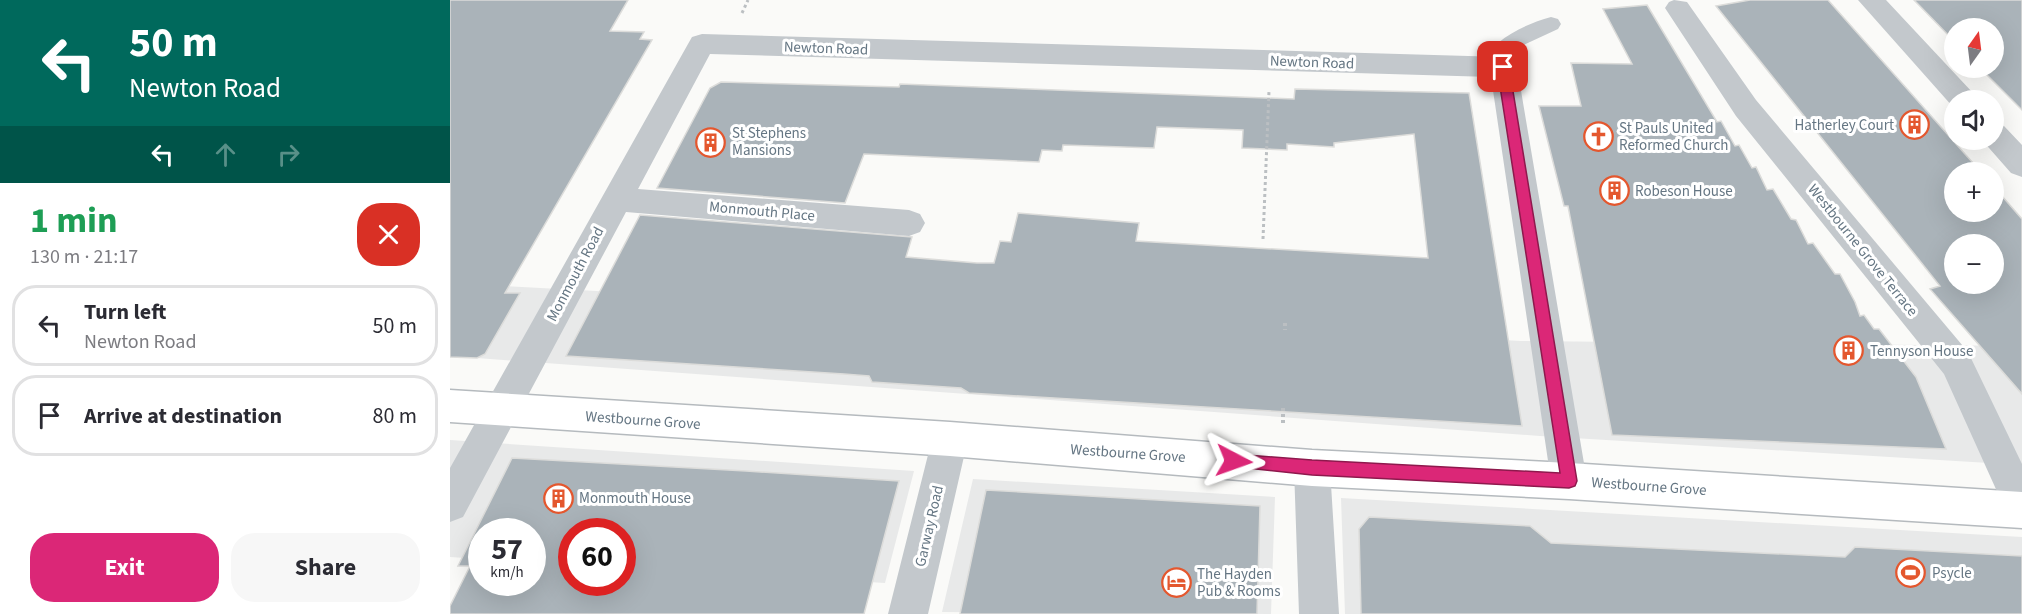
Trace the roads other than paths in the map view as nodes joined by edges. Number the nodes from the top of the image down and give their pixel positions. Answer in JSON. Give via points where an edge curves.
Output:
{"nodes":[{"id":1,"x":1871,"y":0,"type":"edge"},
{"id":2,"x":1678,"y":8,"type":"dead end"},
{"id":3,"x":1551,"y":24,"type":"dead end"},
{"id":4,"x":702,"y":44,"type":"joint"},
{"id":5,"x":1488,"y":67,"type":"junction"},
{"id":6,"x":1954,"y":90,"type":"edge"},
{"id":7,"x":2004,"y":145,"type":"edge"},
{"id":8,"x":2022,"y":165,"type":"edge"},
{"id":9,"x":616,"y":200,"type":"junction"},
{"id":10,"x":909,"y":223,"type":"dead end"},
{"id":11,"x":450,"y":406,"type":"edge"},
{"id":12,"x":502,"y":411,"type":"junction"},
{"id":13,"x":950,"y":439,"type":"junction"},
{"id":14,"x":1312,"y":468,"type":"junction"},
{"id":15,"x":1569,"y":481,"type":"junction"},
{"id":16,"x":450,"y":504,"type":"edge"},
{"id":17,"x":2022,"y":506,"type":"edge"},
{"id":18,"x":2022,"y":510,"type":"edge"},
{"id":19,"x":908,"y":614,"type":"edge"},
{"id":20,"x":1319,"y":614,"type":"edge"}],
"edges":[{"from":1,"to":6,"type":"street"},
{"from":2,"to":17,"type":"street","name":"Westbourne Grove Terrace","via":[[1746,108],[1956,363]]},
{"from":3,"to":5,"type":"lane","via":[[1510,43]]},
{"from":4,"to":5,"type":"street","name":"Newton Road"},
{"from":4,"to":9,"type":"street","name":"Monmouth Road"},
{"from":5,"to":15,"type":"street","via":[[1503,67]]},
{"from":7,"to":8,"type":"street"},
{"from":9,"to":10,"type":"street","name":"Monmouth Place"},
{"from":9,"to":12,"type":"street","name":"Monmouth Road"},
{"from":11,"to":12,"type":"main road","name":"Westbourne Grove"},
{"from":12,"to":13,"type":"main road","name":"Westbourne Grove"},
{"from":12,"to":16,"type":"street","name":"Monmouth Road"},
{"from":13,"to":14,"type":"main road","name":"Westbourne Grove"},
{"from":13,"to":19,"type":"street","name":"Garway Road"},
{"from":14,"to":15,"type":"main road","name":"Westbourne Grove"},
{"from":14,"to":20,"type":"street"},
{"from":15,"to":18,"type":"main road","name":"Westbourne Grove"}]}
